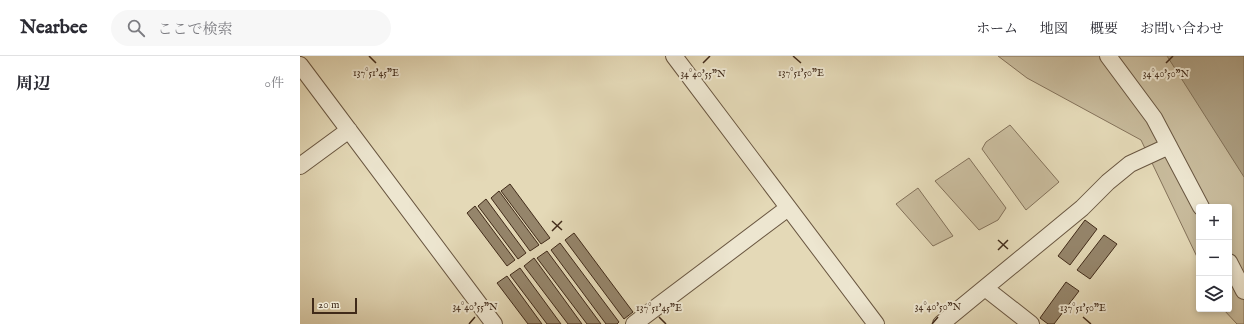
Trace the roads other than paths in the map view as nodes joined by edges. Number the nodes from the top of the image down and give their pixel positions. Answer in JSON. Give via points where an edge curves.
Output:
{"nodes":[{"id":1,"x":674,"y":56,"type":"edge"},
{"id":2,"x":1108,"y":56,"type":"edge"},
{"id":3,"x":300,"y":65,"type":"edge"},
{"id":4,"x":349,"y":130,"type":"junction"},
{"id":5,"x":1169,"y":146,"type":"junction"},
{"id":6,"x":300,"y":166,"type":"edge"},
{"id":7,"x":1199,"y":204,"type":"edge"},
{"id":8,"x":788,"y":208,"type":"junction"},
{"id":9,"x":1232,"y":268,"type":"edge"},
{"id":10,"x":985,"y":288,"type":"junction"},
{"id":11,"x":1244,"y":291,"type":"edge"},
{"id":12,"x":494,"y":324,"type":"edge"},
{"id":13,"x":634,"y":324,"type":"edge"},
{"id":14,"x":876,"y":324,"type":"edge"},
{"id":15,"x":941,"y":324,"type":"edge"},
{"id":16,"x":1031,"y":324,"type":"edge"}],
"edges":[{"from":1,"to":8,"type":"street"},
{"from":2,"to":5,"type":"street","via":[[1154,118]]},
{"from":3,"to":4,"type":"street"},
{"from":4,"to":6,"type":"street"},
{"from":4,"to":12,"type":"street"},
{"from":5,"to":7,"type":"street"},
{"from":5,"to":10,"type":"street","via":[[1130,164],[1082,208]]},
{"from":8,"to":13,"type":"street"},
{"from":8,"to":14,"type":"street"},
{"from":9,"to":11,"type":"street"},
{"from":10,"to":15,"type":"street"},
{"from":10,"to":16,"type":"street"}]}
